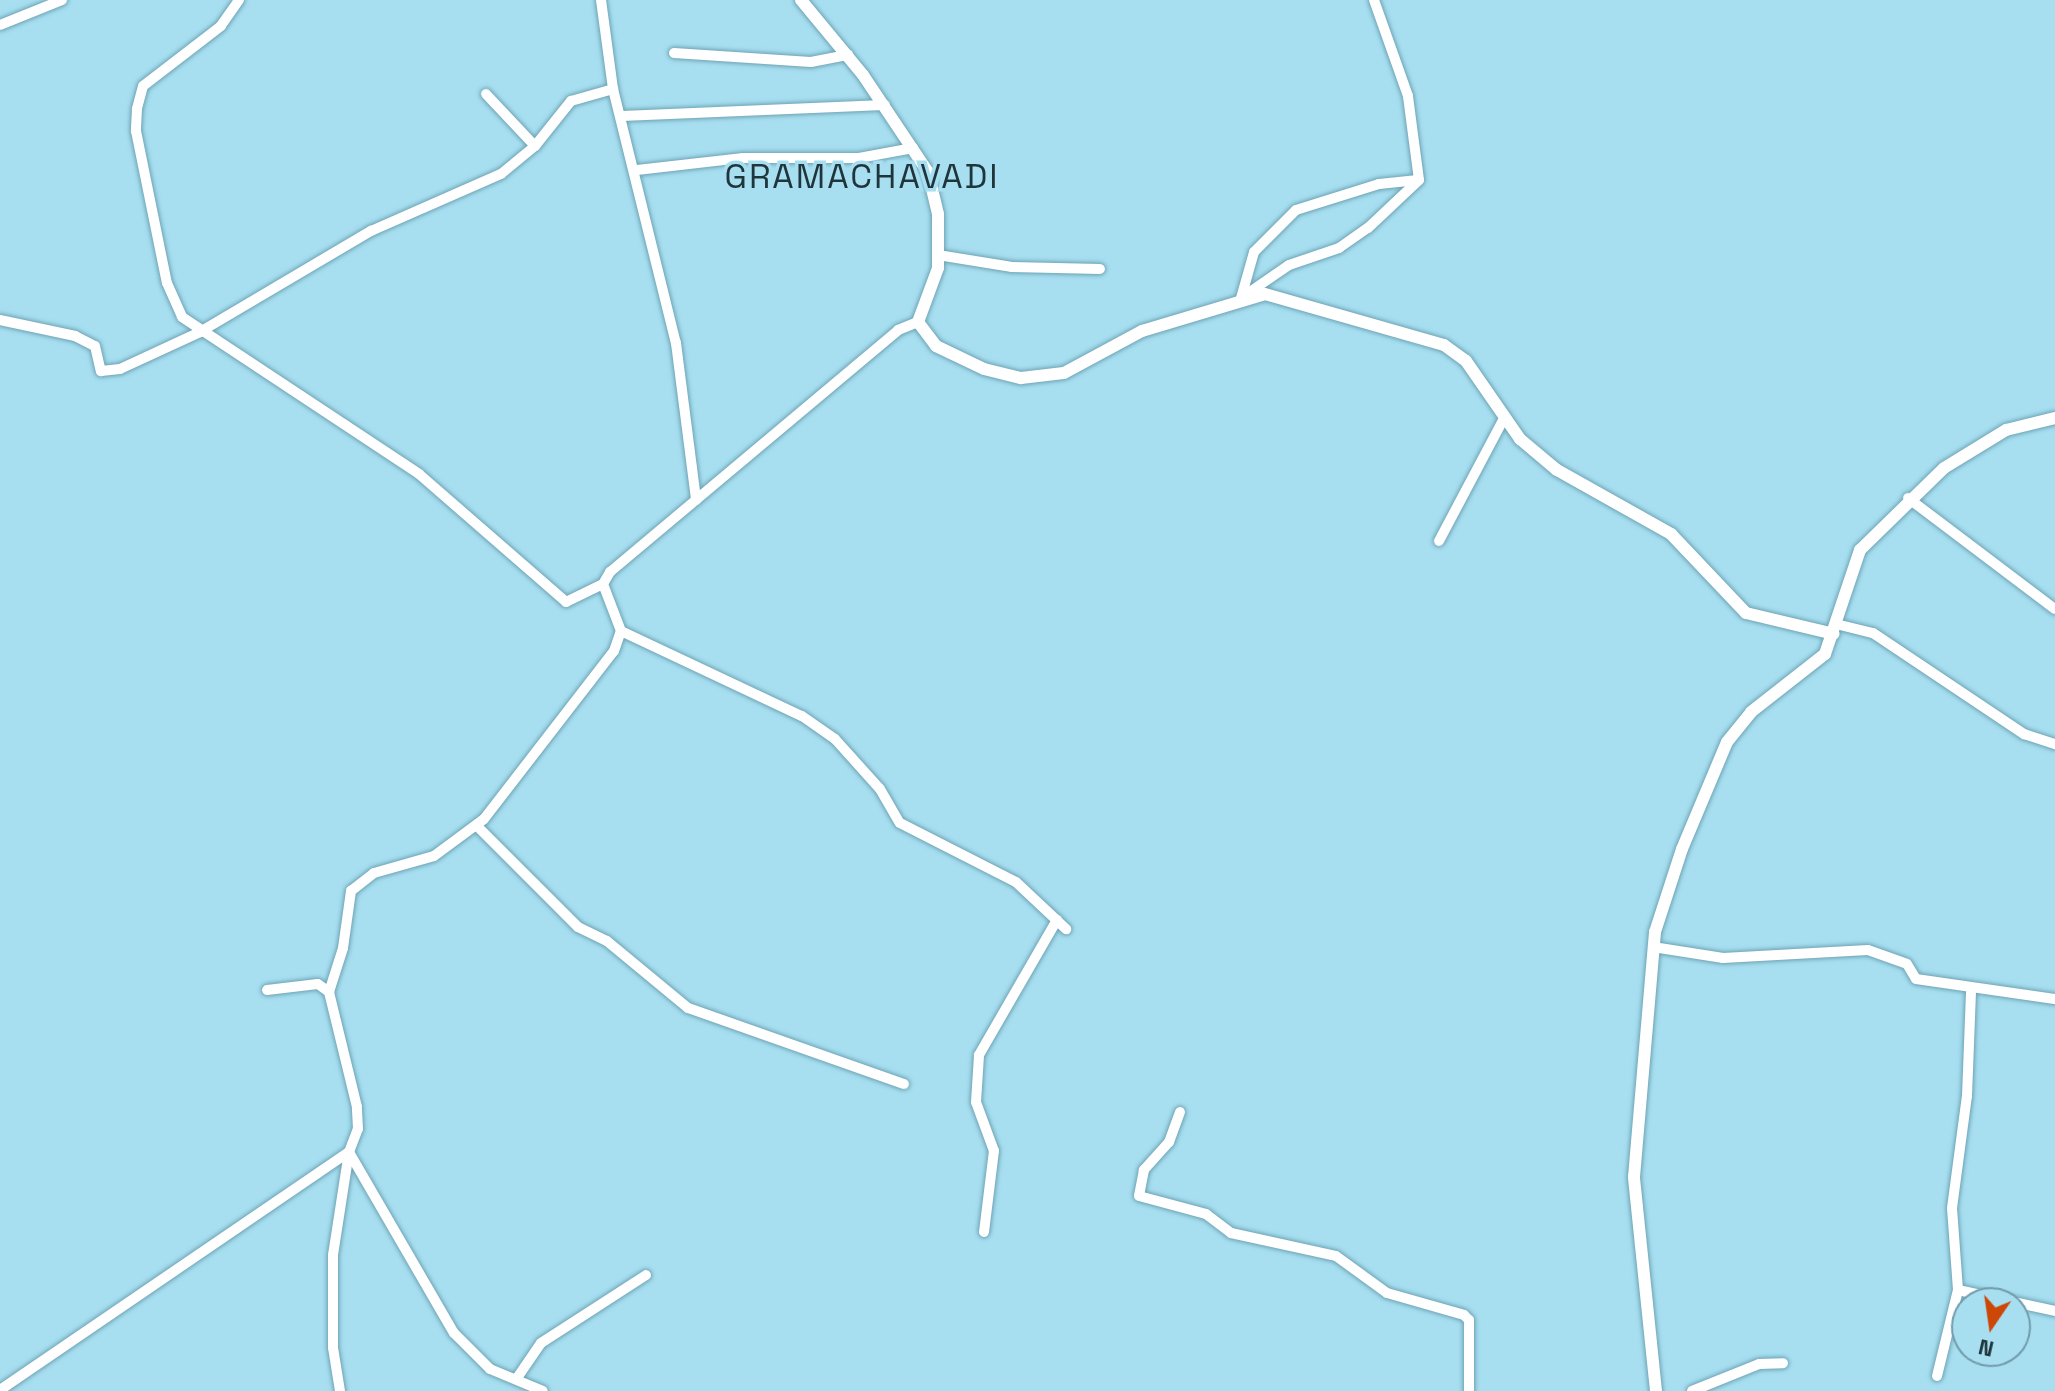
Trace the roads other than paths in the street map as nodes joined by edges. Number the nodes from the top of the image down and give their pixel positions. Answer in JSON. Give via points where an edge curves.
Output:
{"nodes":[{"id":1,"x":62,"y":0,"type":"edge"},
{"id":2,"x":239,"y":0,"type":"edge"},
{"id":3,"x":601,"y":0,"type":"edge"},
{"id":4,"x":801,"y":0,"type":"edge"},
{"id":5,"x":1374,"y":0,"type":"edge"},
{"id":6,"x":0,"y":25,"type":"edge"},
{"id":7,"x":674,"y":53,"type":"dead end"},
{"id":8,"x":848,"y":55,"type":"junction"},
{"id":9,"x":613,"y":89,"type":"junction"},
{"id":10,"x":486,"y":94,"type":"dead end"},
{"id":11,"x":885,"y":105,"type":"junction"},
{"id":12,"x":621,"y":116,"type":"junction"},
{"id":13,"x":535,"y":146,"type":"junction"},
{"id":14,"x":913,"y":148,"type":"junction"},
{"id":15,"x":637,"y":170,"type":"junction"},
{"id":16,"x":1419,"y":180,"type":"junction"},
{"id":17,"x":938,"y":255,"type":"junction"},
{"id":18,"x":1100,"y":269,"type":"dead end"},
{"id":19,"x":1241,"y":298,"type":"junction"},
{"id":20,"x":0,"y":320,"type":"edge"},
{"id":21,"x":918,"y":322,"type":"junction"},
{"id":22,"x":200,"y":332,"type":"junction"},
{"id":23,"x":1504,"y":418,"type":"junction"},
{"id":24,"x":2055,"y":418,"type":"edge"},
{"id":25,"x":1908,"y":498,"type":"junction"},
{"id":26,"x":696,"y":500,"type":"junction"},
{"id":27,"x":1439,"y":541,"type":"dead end"},
{"id":28,"x":603,"y":584,"type":"junction"},
{"id":29,"x":2055,"y":609,"type":"edge"},
{"id":30,"x":1835,"y":629,"type":"junction"},
{"id":31,"x":621,"y":631,"type":"junction"},
{"id":32,"x":2055,"y":744,"type":"edge"},
{"id":33,"x":477,"y":826,"type":"junction"},
{"id":34,"x":1057,"y":920,"type":"junction"},
{"id":35,"x":1066,"y":929,"type":"dead end"},
{"id":36,"x":1653,"y":947,"type":"junction"},
{"id":37,"x":267,"y":990,"type":"dead end"},
{"id":38,"x":1971,"y":991,"type":"junction"},
{"id":39,"x":329,"y":992,"type":"junction"},
{"id":40,"x":2055,"y":999,"type":"edge"},
{"id":41,"x":904,"y":1084,"type":"dead end"},
{"id":42,"x":1180,"y":1112,"type":"dead end"},
{"id":43,"x":349,"y":1152,"type":"junction"},
{"id":44,"x":984,"y":1232,"type":"dead end"},
{"id":45,"x":646,"y":1275,"type":"dead end"},
{"id":46,"x":1958,"y":1287,"type":"edge"},
{"id":47,"x":2031,"y":1306,"type":"edge"},
{"id":48,"x":2055,"y":1311,"type":"edge"},
{"id":49,"x":1951,"y":1319,"type":"edge"},
{"id":50,"x":1783,"y":1363,"type":"dead end"},
{"id":51,"x":1937,"y":1376,"type":"dead end"},
{"id":52,"x":517,"y":1378,"type":"junction"},
{"id":53,"x":0,"y":1390,"type":"edge"},
{"id":54,"x":340,"y":1391,"type":"edge"},
{"id":55,"x":543,"y":1391,"type":"edge"},
{"id":56,"x":1469,"y":1391,"type":"edge"},
{"id":57,"x":1656,"y":1391,"type":"edge"},
{"id":58,"x":1692,"y":1391,"type":"edge"}],
"edges":[{"from":1,"to":6,"type":"street"},
{"from":2,"to":22,"type":"street","via":[[221,26],[143,86],[137,109],[167,283],[182,317]]},
{"from":3,"to":9,"type":"street"},
{"from":4,"to":8,"type":"main road"},
{"from":5,"to":16,"type":"street","via":[[1408,96]]},
{"from":7,"to":8,"type":"street","via":[[811,62]]},
{"from":8,"to":11,"type":"main road"},
{"from":9,"to":12,"type":"street"},
{"from":9,"to":13,"type":"street","via":[[571,101]]},
{"from":10,"to":13,"type":"street"},
{"from":11,"to":12,"type":"street"},
{"from":11,"to":14,"type":"main road"},
{"from":12,"to":15,"type":"street"},
{"from":13,"to":22,"type":"street","via":[[501,174],[371,231]]},
{"from":14,"to":15,"type":"street","via":[[859,158],[743,158]]},
{"from":14,"to":17,"type":"main road","via":[[928,172]]},
{"from":15,"to":26,"type":"street","via":[[676,343]]},
{"from":16,"to":19,"type":"street","via":[[1358,235],[1289,265]]},
{"from":16,"to":19,"type":"street","via":[[1379,184],[1296,210],[1254,252]]},
{"from":17,"to":18,"type":"street","via":[[1012,267]]},
{"from":17,"to":21,"type":"main road"},
{"from":19,"to":21,"type":"main road","via":[[1142,331],[1064,373],[1021,378],[984,369],[936,346]]},
{"from":19,"to":23,"type":"main road","via":[[1265,294],[1296,300],[1352,324],[1444,345],[1466,361]]},
{"from":20,"to":22,"type":"street","via":[[75,336],[95,346],[101,371]]},
{"from":21,"to":26,"type":"street","via":[[898,330]]},
{"from":22,"to":28,"type":"street","via":[[419,474],[566,602]]},
{"from":23,"to":27,"type":"street"},
{"from":23,"to":30,"type":"main road","via":[[1557,470],[1671,534],[1746,613]]},
{"from":24,"to":25,"type":"main road","via":[[2006,430]]},
{"from":25,"to":29,"type":"street"},
{"from":25,"to":30,"type":"main road","via":[[1860,550]]},
{"from":26,"to":28,"type":"street","via":[[610,572]]},
{"from":28,"to":31,"type":"street"},
{"from":30,"to":32,"type":"street","via":[[1873,633],[1985,710]]},
{"from":30,"to":36,"type":"main road","via":[[1825,654],[1751,712],[1727,742],[1682,849]]},
{"from":31,"to":33,"type":"street","via":[[614,651]]},
{"from":31,"to":34,"type":"street","via":[[802,716],[835,739],[880,789],[900,823],[1016,882]]},
{"from":33,"to":39,"type":"street","via":[[434,856],[374,873],[351,891],[343,948]]},
{"from":33,"to":41,"type":"street","via":[[578,927],[619,950],[688,1008]]},
{"from":34,"to":35,"type":"street"},
{"from":34,"to":44,"type":"street","via":[[979,1055],[976,1102],[994,1151]]},
{"from":36,"to":38,"type":"street","via":[[1723,958],[1868,950],[1907,964],[1916,979]]},
{"from":36,"to":57,"type":"main road","via":[[1634,1177]]},
{"from":37,"to":39,"type":"street","via":[[318,984]]},
{"from":38,"to":40,"type":"street"},
{"from":38,"to":46,"type":"street","via":[[1967,1096],[1952,1208]]},
{"from":39,"to":43,"type":"street","via":[[357,1107],[358,1129]]},
{"from":42,"to":56,"type":"street","via":[[1169,1142],[1144,1170],[1139,1196],[1206,1214],[1231,1233],[1336,1256],[1387,1293],[1464,1315],[1469,1320]]},
{"from":43,"to":52,"type":"street","via":[[454,1333],[490,1369]]},
{"from":43,"to":53,"type":"street"},
{"from":43,"to":54,"type":"street","via":[[333,1255],[333,1348]]},
{"from":45,"to":52,"type":"street","via":[[541,1343]]},
{"from":47,"to":48,"type":"street"},
{"from":49,"to":51,"type":"street"},
{"from":50,"to":58,"type":"street","via":[[1759,1364]]},
{"from":52,"to":55,"type":"street"}]}
